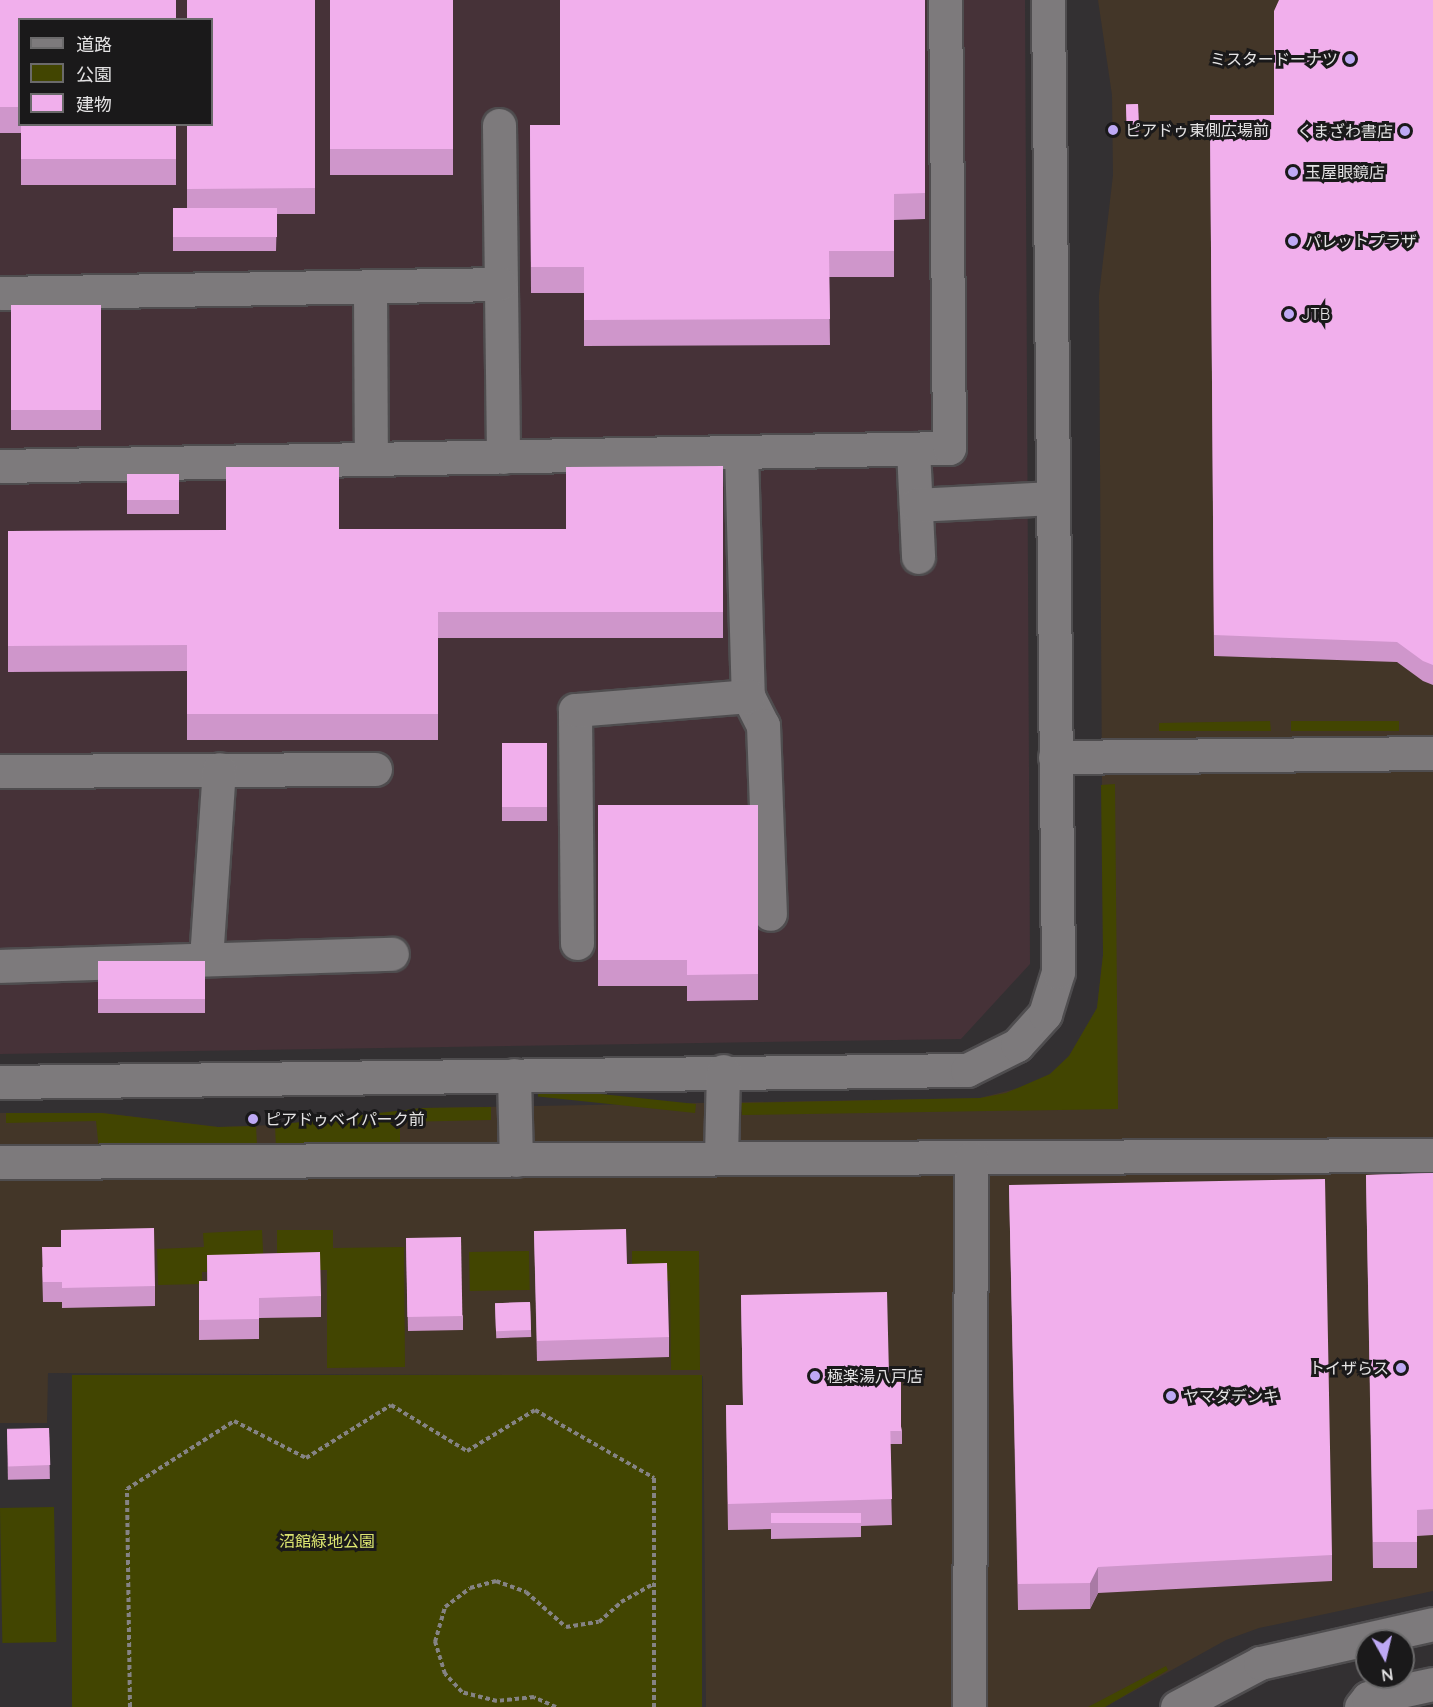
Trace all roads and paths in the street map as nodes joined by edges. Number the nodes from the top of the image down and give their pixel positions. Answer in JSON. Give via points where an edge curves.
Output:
{"nodes":[{"id":1,"x":945,"y":0,"type":"edge"},
{"id":2,"x":1048,"y":0,"type":"edge"},
{"id":3,"x":499,"y":125,"type":"dead end"},
{"id":4,"x":500,"y":284,"type":"junction"},
{"id":5,"x":370,"y":286,"type":"junction"},
{"id":6,"x":0,"y":293,"type":"edge"},
{"id":7,"x":913,"y":449,"type":"junction"},
{"id":8,"x":741,"y":452,"type":"junction"},
{"id":9,"x":503,"y":457,"type":"junction"},
{"id":10,"x":371,"y":459,"type":"junction"},
{"id":11,"x":0,"y":466,"type":"edge"},
{"id":12,"x":1052,"y":498,"type":"junction"},
{"id":13,"x":916,"y":505,"type":"junction"},
{"id":14,"x":918,"y":557,"type":"dead end"},
{"id":15,"x":748,"y":696,"type":"junction"},
{"id":16,"x":1433,"y":753,"type":"edge"},
{"id":17,"x":1055,"y":757,"type":"junction"},
{"id":18,"x":219,"y":769,"type":"junction"},
{"id":19,"x":375,"y":769,"type":"dead end"},
{"id":20,"x":0,"y":771,"type":"edge"},
{"id":21,"x":770,"y":914,"type":"dead end"},
{"id":22,"x":577,"y":943,"type":"dead end"},
{"id":23,"x":392,"y":954,"type":"dead end"},
{"id":24,"x":206,"y":960,"type":"junction"},
{"id":25,"x":0,"y":966,"type":"edge"},
{"id":26,"x":723,"y":1071,"type":"junction"},
{"id":27,"x":514,"y":1075,"type":"junction"},
{"id":28,"x":0,"y":1082,"type":"edge"},
{"id":29,"x":1433,"y":1155,"type":"edge"},
{"id":30,"x":721,"y":1158,"type":"junction"},
{"id":31,"x":971,"y":1158,"type":"junction"},
{"id":32,"x":516,"y":1160,"type":"junction"},
{"id":33,"x":0,"y":1162,"type":"edge"},
{"id":34,"x":654,"y":1584,"type":"junction"},
{"id":35,"x":1433,"y":1624,"type":"edge"},
{"id":36,"x":1433,"y":1684,"type":"edge"},
{"id":37,"x":130,"y":1707,"type":"edge"},
{"id":38,"x":556,"y":1707,"type":"edge"},
{"id":39,"x":654,"y":1707,"type":"edge"},
{"id":40,"x":969,"y":1707,"type":"edge"},
{"id":41,"x":1177,"y":1707,"type":"edge"},
{"id":42,"x":1361,"y":1707,"type":"edge"}],
"edges":[{"from":1,"to":7,"type":"street","via":[[949,448]]},
{"from":2,"to":12,"type":"street"},
{"from":3,"to":4,"type":"street"},
{"from":4,"to":5,"type":"street"},
{"from":4,"to":9,"type":"street"},
{"from":5,"to":6,"type":"street"},
{"from":5,"to":10,"type":"street"},
{"from":7,"to":8,"type":"street"},
{"from":7,"to":13,"type":"street"},
{"from":8,"to":9,"type":"street"},
{"from":8,"to":15,"type":"street"},
{"from":9,"to":10,"type":"street"},
{"from":10,"to":11,"type":"street"},
{"from":12,"to":13,"type":"street"},
{"from":12,"to":17,"type":"street"},
{"from":13,"to":14,"type":"street"},
{"from":15,"to":21,"type":"street","via":[[763,725]]},
{"from":15,"to":22,"type":"street","via":[[575,710]]},
{"from":16,"to":17,"type":"street"},
{"from":17,"to":26,"type":"street","via":[[1058,972],[1045,1014],[1017,1045],[967,1070]]},
{"from":18,"to":19,"type":"street"},
{"from":18,"to":20,"type":"street"},
{"from":18,"to":24,"type":"street"},
{"from":23,"to":24,"type":"street"},
{"from":24,"to":25,"type":"street"},
{"from":26,"to":27,"type":"street"},
{"from":26,"to":30,"type":"street"},
{"from":27,"to":28,"type":"street"},
{"from":27,"to":32,"type":"street"},
{"from":29,"to":31,"type":"street"},
{"from":30,"to":31,"type":"street"},
{"from":30,"to":32,"type":"street"},
{"from":31,"to":40,"type":"street"},
{"from":32,"to":33,"type":"street"},
{"from":34,"to":37,"type":"path","via":[[654,1478],[535,1410],[467,1451],[391,1405],[306,1458],[234,1421],[128,1489]]},
{"from":34,"to":38,"type":"path","via":[[621,1602],[599,1622],[566,1627],[526,1592],[496,1581],[470,1588],[445,1607],[435,1642],[445,1674],[462,1692],[497,1701],[534,1698]]},
{"from":34,"to":39,"type":"path"},
{"from":35,"to":41,"type":"street","via":[[1260,1663]]},
{"from":36,"to":42,"type":"street","via":[[1368,1698]]}]}
